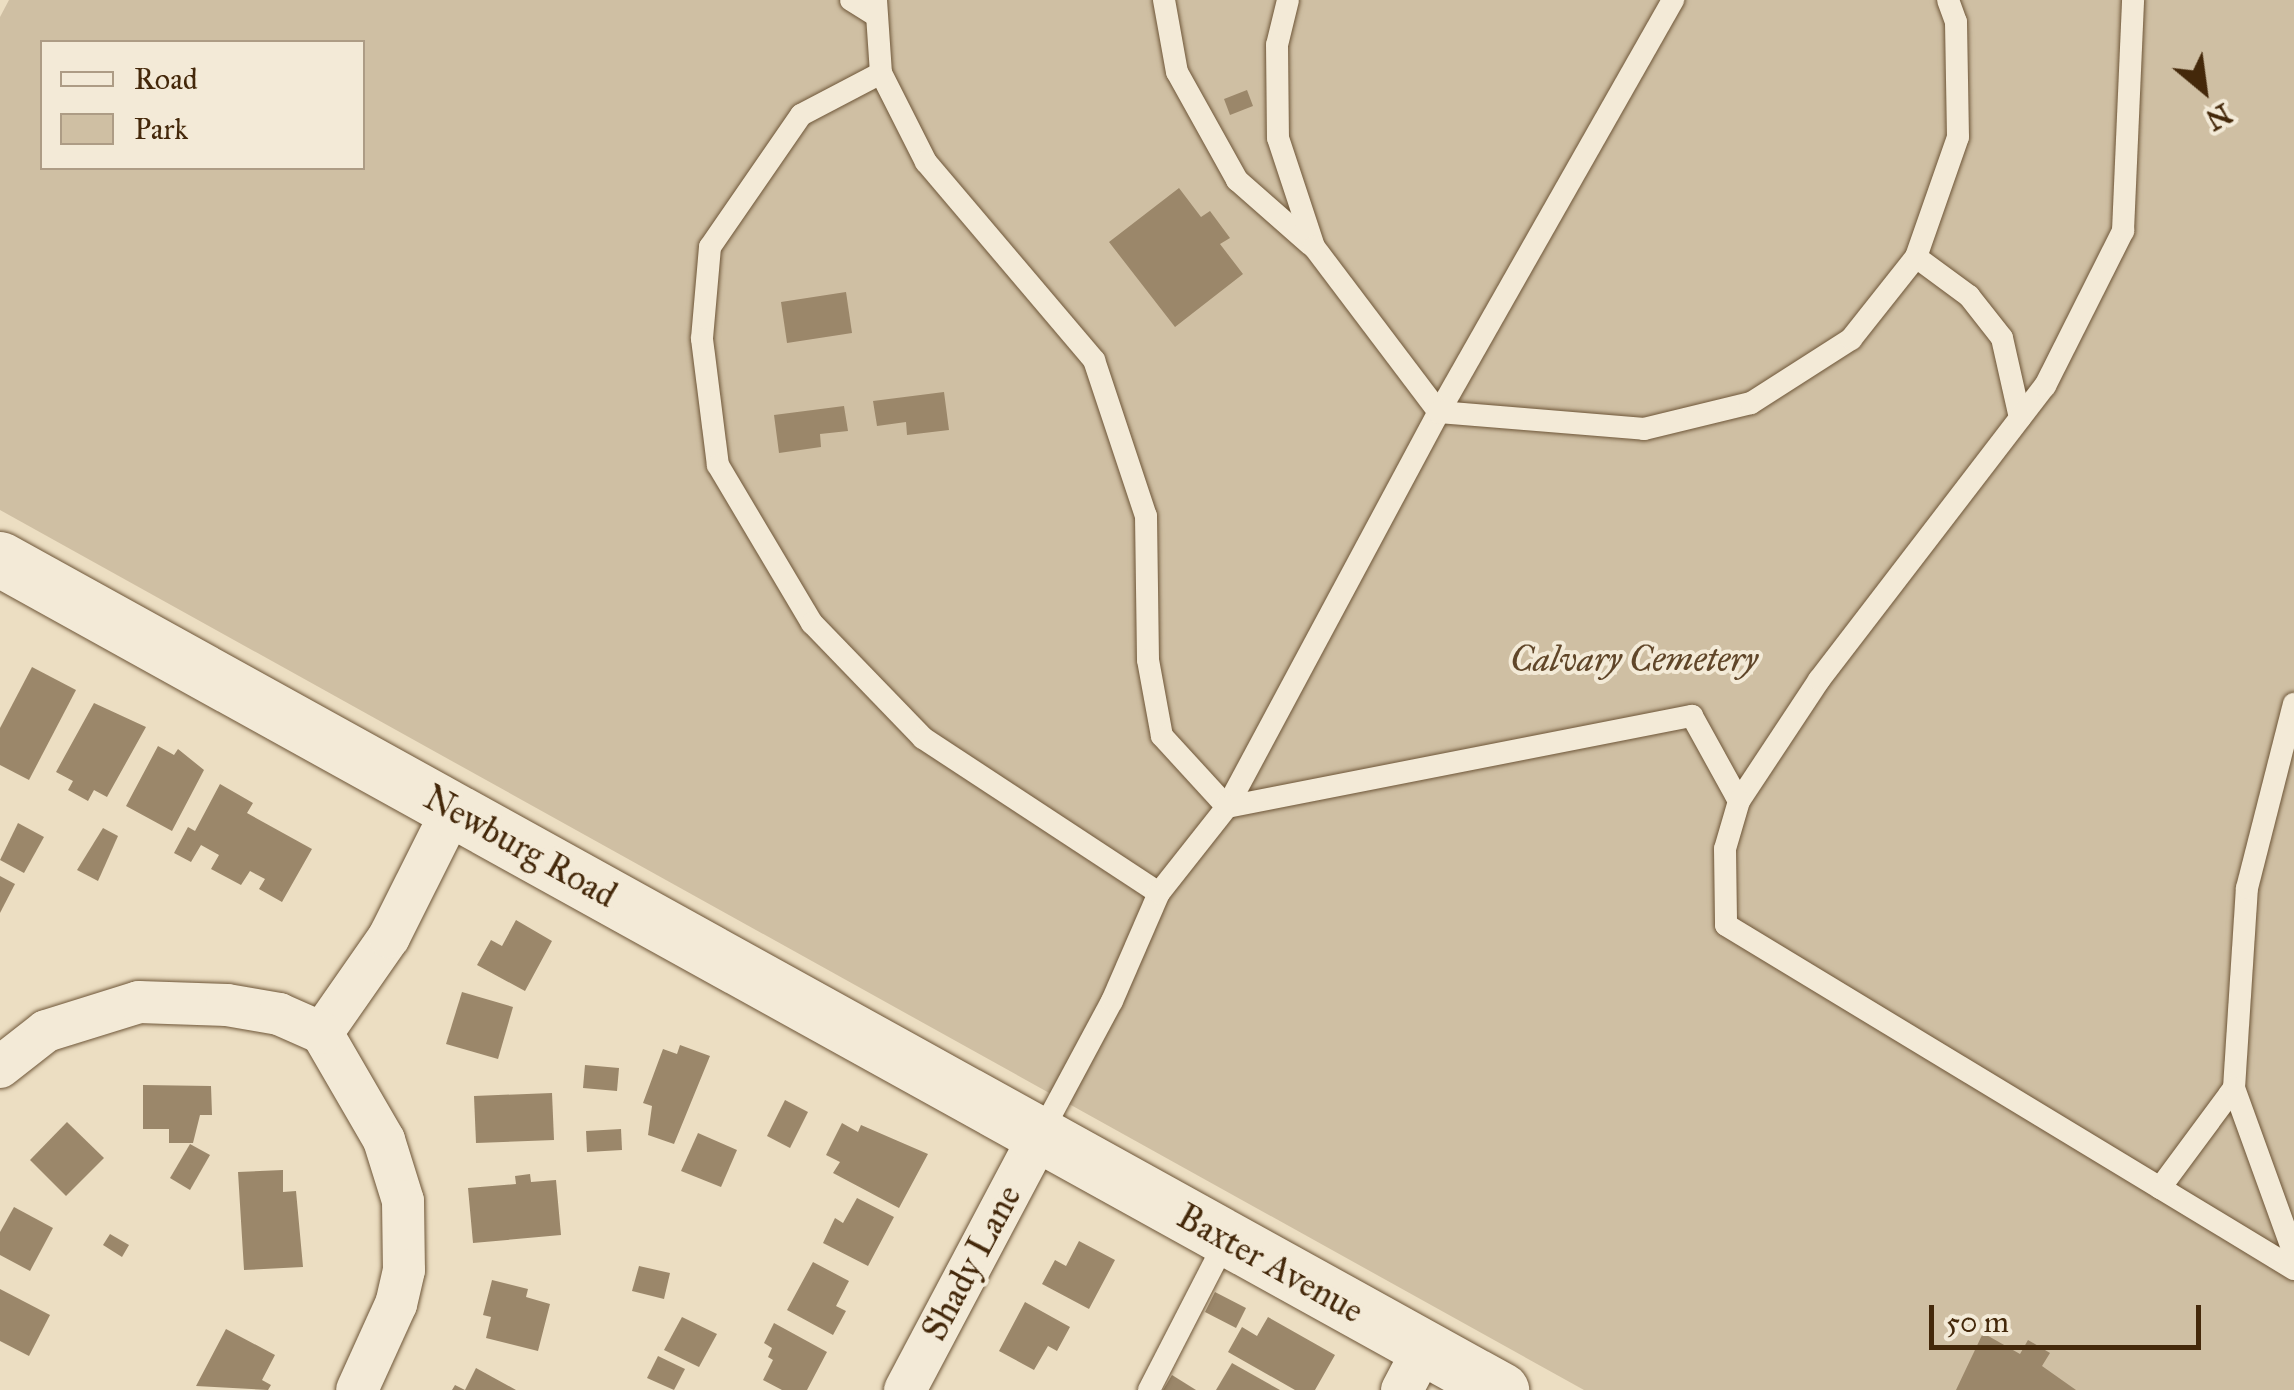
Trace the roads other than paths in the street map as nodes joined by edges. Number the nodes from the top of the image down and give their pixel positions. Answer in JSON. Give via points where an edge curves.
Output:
{"nodes":[{"id":1,"x":850,"y":0,"type":"edge"},
{"id":2,"x":1164,"y":0,"type":"edge"},
{"id":3,"x":1288,"y":0,"type":"edge"},
{"id":4,"x":1673,"y":0,"type":"edge"},
{"id":5,"x":1948,"y":0,"type":"edge"},
{"id":6,"x":2133,"y":0,"type":"edge"},
{"id":7,"x":874,"y":7,"type":"edge"},
{"id":8,"x":881,"y":72,"type":"junction"},
{"id":9,"x":1314,"y":248,"type":"junction"},
{"id":10,"x":1916,"y":258,"type":"junction"},
{"id":11,"x":1439,"y":412,"type":"junction"},
{"id":12,"x":2020,"y":418,"type":"junction"},
{"id":13,"x":0,"y":559,"type":"edge"},
{"id":14,"x":2294,"y":704,"type":"edge"},
{"id":15,"x":1739,"y":801,"type":"junction"},
{"id":16,"x":1228,"y":806,"type":"junction"},
{"id":17,"x":453,"y":809,"type":"junction"},
{"id":18,"x":1159,"y":893,"type":"junction"},
{"id":19,"x":322,"y":1033,"type":"junction"},
{"id":20,"x":0,"y":1066,"type":"edge"},
{"id":21,"x":2234,"y":1088,"type":"junction"},
{"id":22,"x":1039,"y":1137,"type":"junction"},
{"id":23,"x":2160,"y":1188,"type":"junction"},
{"id":24,"x":1226,"y":1240,"type":"junction"},
{"id":25,"x":2294,"y":1254,"type":"edge"},
{"id":26,"x":2294,"y":1269,"type":"edge"},
{"id":27,"x":1413,"y":1370,"type":"edge"},
{"id":28,"x":356,"y":1390,"type":"edge"},
{"id":29,"x":905,"y":1390,"type":"edge"},
{"id":30,"x":1149,"y":1390,"type":"edge"},
{"id":31,"x":1500,"y":1390,"type":"edge"}],
"edges":[{"from":1,"to":7,"type":"lane"},
{"from":2,"to":9,"type":"lane","via":[[1177,72],[1237,180]]},
{"from":3,"to":9,"type":"lane","via":[[1277,45],[1278,138]]},
{"from":4,"to":11,"type":"lane"},
{"from":5,"to":10,"type":"lane","via":[[1956,22],[1958,137]]},
{"from":6,"to":12,"type":"lane","via":[[2123,231],[2045,386]]},
{"from":7,"to":8,"type":"lane"},
{"from":8,"to":16,"type":"lane","via":[[926,162],[1094,360],[1146,516],[1148,660],[1162,736]]},
{"from":8,"to":18,"type":"lane","via":[[801,115],[710,247],[702,340],[718,465],[812,623],[922,738]]},
{"from":9,"to":11,"type":"lane"},
{"from":10,"to":11,"type":"lane","via":[[1851,339],[1751,403],[1644,429]]},
{"from":10,"to":12,"type":"lane","via":[[1969,296],[2002,338]]},
{"from":11,"to":16,"type":"lane"},
{"from":12,"to":15,"type":"lane","via":[[1819,680]]},
{"from":13,"to":17,"type":"main road","name":"Newburg Road"},
{"from":14,"to":21,"type":"lane","via":[[2247,888]]},
{"from":15,"to":16,"type":"lane","via":[[1692,716]]},
{"from":15,"to":23,"type":"lane","via":[[1725,850],[1726,925]]},
{"from":16,"to":18,"type":"lane"},
{"from":17,"to":19,"type":"street","via":[[388,937]]},
{"from":17,"to":22,"type":"main road","name":"Newburg Road"},
{"from":18,"to":22,"type":"lane","via":[[1112,1001]]},
{"from":19,"to":20,"type":"street","via":[[262,1011],[139,1002],[46,1031]]},
{"from":19,"to":28,"type":"street","via":[[384,1140],[404,1202],[404,1270],[396,1304]]},
{"from":21,"to":23,"type":"lane"},
{"from":21,"to":25,"type":"lane"},
{"from":22,"to":24,"type":"main road","name":"Baxter Avenue"},
{"from":22,"to":29,"type":"street","name":"Shady Lane"},
{"from":23,"to":26,"type":"lane"},
{"from":24,"to":27,"type":"main road","name":"Baxter Avenue"},
{"from":24,"to":30,"type":"lane"},
{"from":27,"to":31,"type":"main road","name":"Baxter Avenue"}]}
